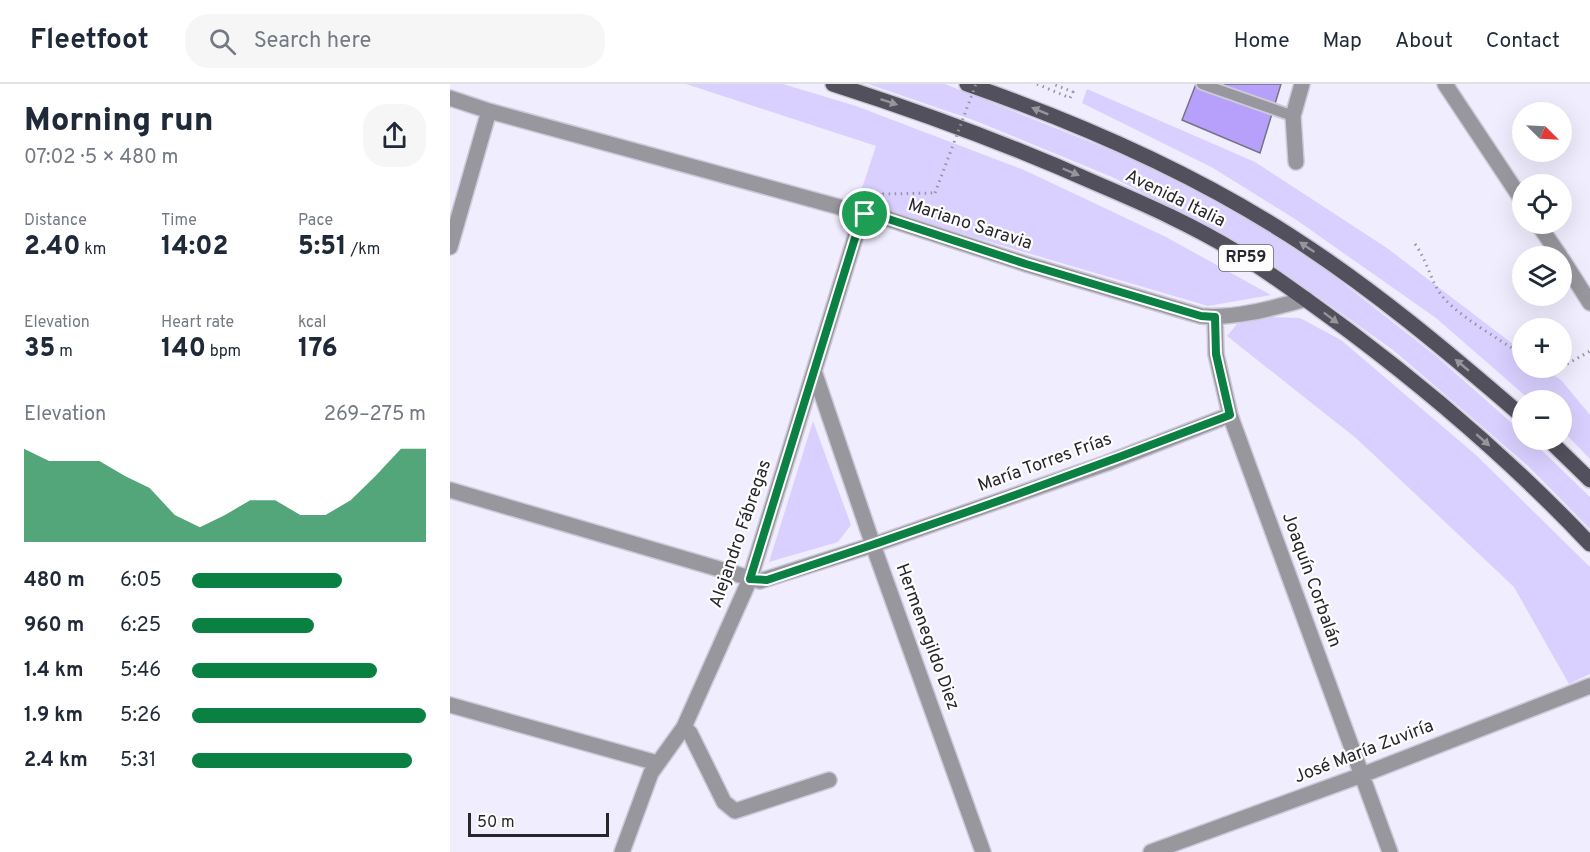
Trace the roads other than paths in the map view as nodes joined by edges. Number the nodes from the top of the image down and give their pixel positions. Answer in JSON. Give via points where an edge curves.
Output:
{"nodes":[{"id":1,"x":833,"y":84,"type":"edge"},
{"id":2,"x":967,"y":84,"type":"edge"},
{"id":3,"x":1202,"y":84,"type":"edge"},
{"id":4,"x":1302,"y":84,"type":"edge"},
{"id":5,"x":1445,"y":84,"type":"edge"},
{"id":6,"x":450,"y":98,"type":"edge"},
{"id":7,"x":489,"y":111,"type":"junction"},
{"id":8,"x":1293,"y":116,"type":"junction"},
{"id":9,"x":1296,"y":162,"type":"dead end"},
{"id":10,"x":1512,"y":185,"type":"edge"},
{"id":11,"x":870,"y":215,"type":"junction"},
{"id":12,"x":450,"y":247,"type":"edge"},
{"id":13,"x":1572,"y":272,"type":"edge"},
{"id":14,"x":1588,"y":293,"type":"edge"},
{"id":15,"x":1306,"y":299,"type":"junction"},
{"id":16,"x":1215,"y":317,"type":"junction"},
{"id":17,"x":815,"y":374,"type":"junction"},
{"id":18,"x":1512,"y":408,"type":"edge"},
{"id":19,"x":1230,"y":415,"type":"junction"},
{"id":20,"x":1559,"y":450,"type":"edge"},
{"id":21,"x":1590,"y":480,"type":"edge"},
{"id":22,"x":450,"y":490,"type":"edge"},
{"id":23,"x":1590,"y":544,"type":"edge"},
{"id":24,"x":873,"y":545,"type":"junction"},
{"id":25,"x":750,"y":579,"type":"junction"},
{"id":26,"x":1590,"y":686,"type":"edge"},
{"id":27,"x":450,"y":705,"type":"edge"},
{"id":28,"x":684,"y":727,"type":"junction"},
{"id":29,"x":657,"y":763,"type":"junction"},
{"id":30,"x":1362,"y":775,"type":"junction"},
{"id":31,"x":829,"y":780,"type":"dead end"},
{"id":32,"x":622,"y":852,"type":"edge"},
{"id":33,"x":983,"y":852,"type":"edge"},
{"id":34,"x":1151,"y":852,"type":"edge"},
{"id":35,"x":1390,"y":852,"type":"edge"}],
"edges":[{"from":1,"to":15,"type":"main road","name":"Avenida Italia","number":"RP59","one_way":true,"via":[[976,134],[1124,195],[1238,253]]},
{"from":18,"to":2,"type":"main road","name":"Avenida Italia","number":"RP59","one_way":true,"via":[[1396,312],[1288,234],[1155,162]]},
{"from":3,"to":8,"type":"lane"},
{"from":4,"to":8,"type":"street"},
{"from":5,"to":10,"type":"street"},
{"from":6,"to":7,"type":"street","name":"Mariano Saravia"},
{"from":7,"to":11,"type":"street","name":"Mariano Saravia"},
{"from":7,"to":12,"type":"street"},
{"from":8,"to":9,"type":"street"},
{"from":11,"to":16,"type":"street","name":"Mariano Saravia","via":[[1201,316]]},
{"from":11,"to":17,"type":"street","name":"Alejandro Fábregas","via":[[855,238]]},
{"from":13,"to":14,"type":"street"},
{"from":15,"to":16,"type":"street","name":"Mariano Saravia"},
{"from":15,"to":23,"type":"main road","name":"Avenida Italia","number":"RP59","one_way":true,"via":[[1448,409]]},
{"from":16,"to":19,"type":"street","name":"Joaquín Corbalán","via":[[1216,354]]},
{"from":17,"to":24,"type":"street","name":"Hermenegildo Diez"},
{"from":17,"to":25,"type":"street","name":"Alejandro Fábregas"},
{"from":19,"to":24,"type":"street","name":"María Torres Frías","via":[[1107,463]]},
{"from":19,"to":30,"type":"street","name":"Joaquín Corbalán"},
{"from":20,"to":21,"type":"main road"},
{"from":22,"to":25,"type":"street"},
{"from":24,"to":25,"type":"street","via":[[767,580]]},
{"from":24,"to":33,"type":"street","name":"Hermenegildo Diez"},
{"from":25,"to":28,"type":"street","name":"Alejandro Fábregas"},
{"from":26,"to":30,"type":"street","name":"José María Zuviría"},
{"from":27,"to":29,"type":"street"},
{"from":28,"to":29,"type":"street","name":"Alejandro Fábregas"},
{"from":28,"to":31,"type":"street","via":[[724,802],[735,811]]},
{"from":29,"to":32,"type":"street","name":"Alejandro Fábregas"},
{"from":30,"to":34,"type":"street","name":"José María Zuviría"},
{"from":30,"to":35,"type":"street","name":"Joaquín Corbalán"}]}
